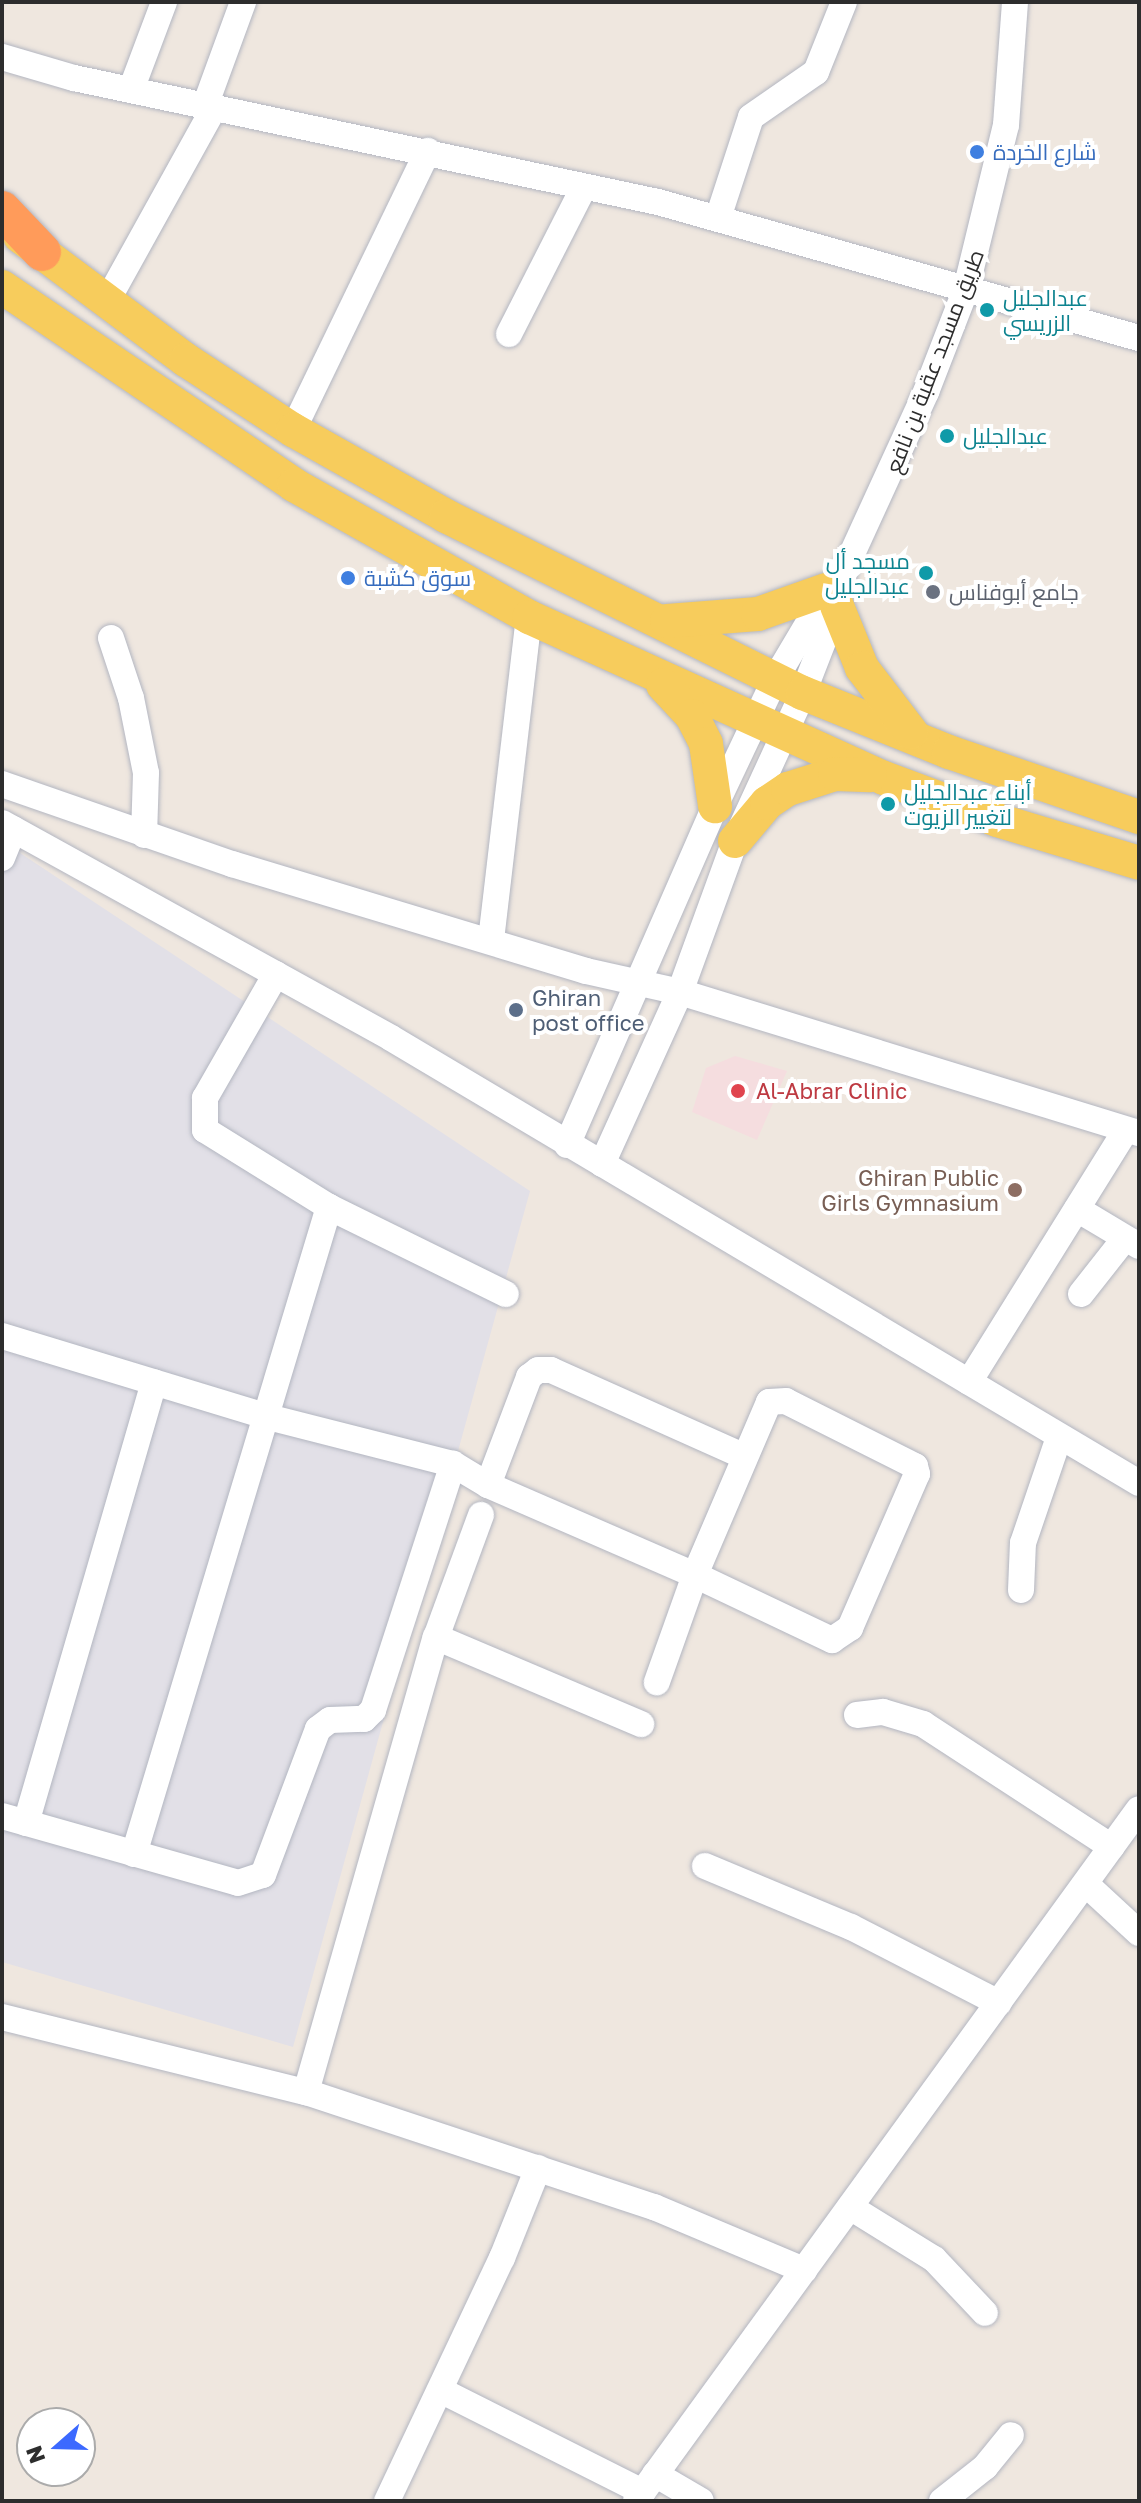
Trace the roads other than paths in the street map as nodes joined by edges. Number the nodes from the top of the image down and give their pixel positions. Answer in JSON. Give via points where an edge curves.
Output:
{"nodes":[{"id":1,"x":164,"y":2,"type":"edge"},
{"id":2,"x":243,"y":2,"type":"edge"},
{"id":3,"x":844,"y":2,"type":"edge"},
{"id":4,"x":1015,"y":2,"type":"edge"},
{"id":5,"x":2,"y":57,"type":"edge"},
{"id":6,"x":131,"y":90,"type":"junction"},
{"id":7,"x":209,"y":107,"type":"junction"},
{"id":8,"x":428,"y":151,"type":"junction"},
{"id":9,"x":583,"y":189,"type":"junction"},
{"id":10,"x":2,"y":210,"type":"edge"},
{"id":11,"x":718,"y":218,"type":"junction"},
{"id":12,"x":2,"y":222,"type":"edge"},
{"id":13,"x":42,"y":252,"type":"junction"},
{"id":14,"x":2,"y":287,"type":"edge"},
{"id":15,"x":966,"y":289,"type":"junction"},
{"id":16,"x":107,"y":301,"type":"junction"},
{"id":17,"x":509,"y":334,"type":"dead end"},
{"id":18,"x":1139,"y":338,"type":"edge"},
{"id":19,"x":293,"y":430,"type":"junction"},
{"id":20,"x":836,"y":588,"type":"junction"},
{"id":21,"x":529,"y":617,"type":"junction"},
{"id":22,"x":663,"y":621,"type":"junction"},
{"id":23,"x":111,"y":638,"type":"dead end"},
{"id":24,"x":647,"y":673,"type":"junction"},
{"id":25,"x":789,"y":687,"type":"junction"},
{"id":26,"x":770,"y":727,"type":"junction"},
{"id":27,"x":917,"y":738,"type":"junction"},
{"id":28,"x":884,"y":778,"type":"junction"},
{"id":29,"x":2,"y":784,"type":"edge"},
{"id":30,"x":715,"y":806,"type":"junction"},
{"id":31,"x":1139,"y":817,"type":"edge"},
{"id":32,"x":8,"y":826,"type":"edge"},
{"id":33,"x":144,"y":835,"type":"junction"},
{"id":34,"x":735,"y":841,"type":"junction"},
{"id":35,"x":2,"y":858,"type":"edge"},
{"id":36,"x":1139,"y":863,"type":"edge"},
{"id":37,"x":491,"y":940,"type":"junction"},
{"id":38,"x":276,"y":974,"type":"junction"},
{"id":39,"x":639,"y":980,"type":"junction"},
{"id":40,"x":680,"y":992,"type":"junction"},
{"id":41,"x":1132,"y":1132,"type":"edge"},
{"id":42,"x":567,"y":1145,"type":"junction"},
{"id":43,"x":602,"y":1164,"type":"junction"},
{"id":44,"x":329,"y":1207,"type":"junction"},
{"id":45,"x":1077,"y":1209,"type":"junction"},
{"id":46,"x":1132,"y":1242,"type":"edge"},
{"id":47,"x":506,"y":1294,"type":"dead end"},
{"id":48,"x":1081,"y":1294,"type":"dead end"},
{"id":49,"x":2,"y":1336,"type":"edge"},
{"id":50,"x":154,"y":1382,"type":"junction"},
{"id":51,"x":969,"y":1382,"type":"junction"},
{"id":52,"x":268,"y":1417,"type":"junction"},
{"id":53,"x":1059,"y":1437,"type":"junction"},
{"id":54,"x":743,"y":1456,"type":"junction"},
{"id":55,"x":453,"y":1464,"type":"junction"},
{"id":56,"x":1139,"y":1483,"type":"edge"},
{"id":57,"x":488,"y":1485,"type":"junction"},
{"id":58,"x":481,"y":1515,"type":"dead end"},
{"id":59,"x":695,"y":1575,"type":"junction"},
{"id":60,"x":1021,"y":1590,"type":"dead end"},
{"id":61,"x":436,"y":1637,"type":"junction"},
{"id":62,"x":657,"y":1682,"type":"dead end"},
{"id":63,"x":857,"y":1715,"type":"dead end"},
{"id":64,"x":641,"y":1724,"type":"dead end"},
{"id":65,"x":1139,"y":1809,"type":"edge"},
{"id":66,"x":14,"y":1819,"type":"edge"},
{"id":67,"x":1112,"y":1847,"type":"junction"},
{"id":68,"x":134,"y":1854,"type":"junction"},
{"id":69,"x":705,"y":1866,"type":"dead end"},
{"id":70,"x":1086,"y":1884,"type":"junction"},
{"id":71,"x":1139,"y":1933,"type":"edge"},
{"id":72,"x":999,"y":2003,"type":"junction"},
{"id":73,"x":2,"y":2017,"type":"edge"},
{"id":74,"x":306,"y":2092,"type":"junction"},
{"id":75,"x":538,"y":2168,"type":"junction"},
{"id":76,"x":850,"y":2207,"type":"junction"},
{"id":77,"x":804,"y":2270,"type":"junction"},
{"id":78,"x":985,"y":2313,"type":"dead end"},
{"id":79,"x":440,"y":2390,"type":"junction"},
{"id":80,"x":1011,"y":2435,"type":"dead end"},
{"id":81,"x":645,"y":2489,"type":"edge"},
{"id":82,"x":387,"y":2501,"type":"edge"},
{"id":83,"x":701,"y":2501,"type":"edge"},
{"id":84,"x":942,"y":2501,"type":"edge"}],
"edges":[{"from":1,"to":6,"type":"street"},
{"from":2,"to":7,"type":"street"},
{"from":3,"to":11,"type":"street","via":[[816,72],[751,117]]},
{"from":4,"to":15,"type":"street","name":"طريق مسجد عقبة بن نافع","via":[[1002,149]]},
{"from":5,"to":6,"type":"street"},
{"from":6,"to":7,"type":"street"},
{"from":7,"to":8,"type":"street"},
{"from":7,"to":16,"type":"street"},
{"from":8,"to":9,"type":"street"},
{"from":8,"to":19,"type":"street"},
{"from":9,"to":11,"type":"street"},
{"from":9,"to":17,"type":"street"},
{"from":10,"to":13,"type":"highway"},
{"from":11,"to":15,"type":"street"},
{"from":12,"to":13,"type":"main road"},
{"from":13,"to":16,"type":"main road"},
{"from":14,"to":21,"type":"main road","via":[[294,485]]},
{"from":15,"to":18,"type":"street"},
{"from":15,"to":20,"type":"street","name":"طريق مسجد عقبة بن نافع","via":[[926,392]]},
{"from":16,"to":19,"type":"main road"},
{"from":19,"to":22,"type":"main road","via":[[446,516]]},
{"from":20,"to":22,"type":"main road","via":[[758,614]]},
{"from":20,"to":25,"type":"street","name":"طريق مسجد عقبة بن نافع"},
{"from":20,"to":27,"type":"main road","via":[[862,668]]},
{"from":21,"to":24,"type":"main road"},
{"from":21,"to":37,"type":"street"},
{"from":22,"to":25,"type":"main road"},
{"from":23,"to":33,"type":"street","via":[[131,698],[146,773]]},
{"from":24,"to":26,"type":"main road"},
{"from":24,"to":30,"type":"main road","via":[[692,716],[714,775]]},
{"from":25,"to":26,"type":"street","name":"طريق مسجد عقبة بن نافع"},
{"from":25,"to":27,"type":"main road"},
{"from":26,"to":28,"type":"main road"},
{"from":26,"to":30,"type":"street"},
{"from":26,"to":34,"type":"street"},
{"from":27,"to":31,"type":"main road"},
{"from":28,"to":34,"type":"main road","via":[[835,774],[788,789],[767,803]]},
{"from":28,"to":36,"type":"main road","via":[[997,820]]},
{"from":29,"to":33,"type":"street"},
{"from":30,"to":39,"type":"street"},
{"from":32,"to":35,"type":"street"},
{"from":32,"to":38,"type":"street"},
{"from":33,"to":37,"type":"street"},
{"from":34,"to":40,"type":"street"},
{"from":37,"to":39,"type":"street","via":[[586,971]]},
{"from":38,"to":42,"type":"street"},
{"from":38,"to":44,"type":"street","via":[[205,1098],[202,1117],[205,1130]]},
{"from":39,"to":40,"type":"street"},
{"from":39,"to":42,"type":"street"},
{"from":40,"to":41,"type":"street"},
{"from":40,"to":43,"type":"street"},
{"from":41,"to":45,"type":"street"},
{"from":42,"to":43,"type":"street"},
{"from":43,"to":51,"type":"street"},
{"from":44,"to":47,"type":"street"},
{"from":44,"to":52,"type":"street"},
{"from":45,"to":46,"type":"street"},
{"from":45,"to":51,"type":"street"},
{"from":46,"to":48,"type":"street"},
{"from":49,"to":50,"type":"street"},
{"from":50,"to":52,"type":"street"},
{"from":50,"to":66,"type":"street"},
{"from":51,"to":53,"type":"street"},
{"from":52,"to":55,"type":"street"},
{"from":52,"to":68,"type":"street"},
{"from":53,"to":56,"type":"street"},
{"from":53,"to":60,"type":"street","via":[[1023,1543]]},
{"from":54,"to":57,"type":"street","via":[[551,1370],[538,1370],[529,1377]]},
{"from":54,"to":59,"type":"street"},
{"from":54,"to":59,"type":"street","via":[[769,1402],[779,1398],[912,1463],[917,1471],[850,1628],[838,1640]]},
{"from":55,"to":57,"type":"street"},
{"from":55,"to":68,"type":"street","via":[[373,1710],[364,1719],[330,1720],[318,1729],[269,1868],[255,1881],[238,1883]]},
{"from":57,"to":59,"type":"street"},
{"from":58,"to":61,"type":"street"},
{"from":59,"to":62,"type":"street"},
{"from":61,"to":64,"type":"street"},
{"from":61,"to":74,"type":"street"},
{"from":63,"to":67,"type":"street","via":[[883,1712],[923,1724]]},
{"from":65,"to":67,"type":"street"},
{"from":66,"to":68,"type":"street"},
{"from":67,"to":70,"type":"street"},
{"from":69,"to":72,"type":"street","via":[[851,1927]]},
{"from":70,"to":71,"type":"street"},
{"from":70,"to":72,"type":"street"},
{"from":72,"to":76,"type":"street"},
{"from":73,"to":74,"type":"street"},
{"from":74,"to":75,"type":"street"},
{"from":75,"to":77,"type":"street","via":[[667,2212]]},
{"from":75,"to":79,"type":"street"},
{"from":76,"to":77,"type":"street"},
{"from":76,"to":78,"type":"street","via":[[934,2259]]},
{"from":77,"to":81,"type":"street"},
{"from":79,"to":81,"type":"street"},
{"from":79,"to":82,"type":"street"},
{"from":80,"to":84,"type":"street","via":[[985,2467]]},
{"from":81,"to":83,"type":"street"}]}
